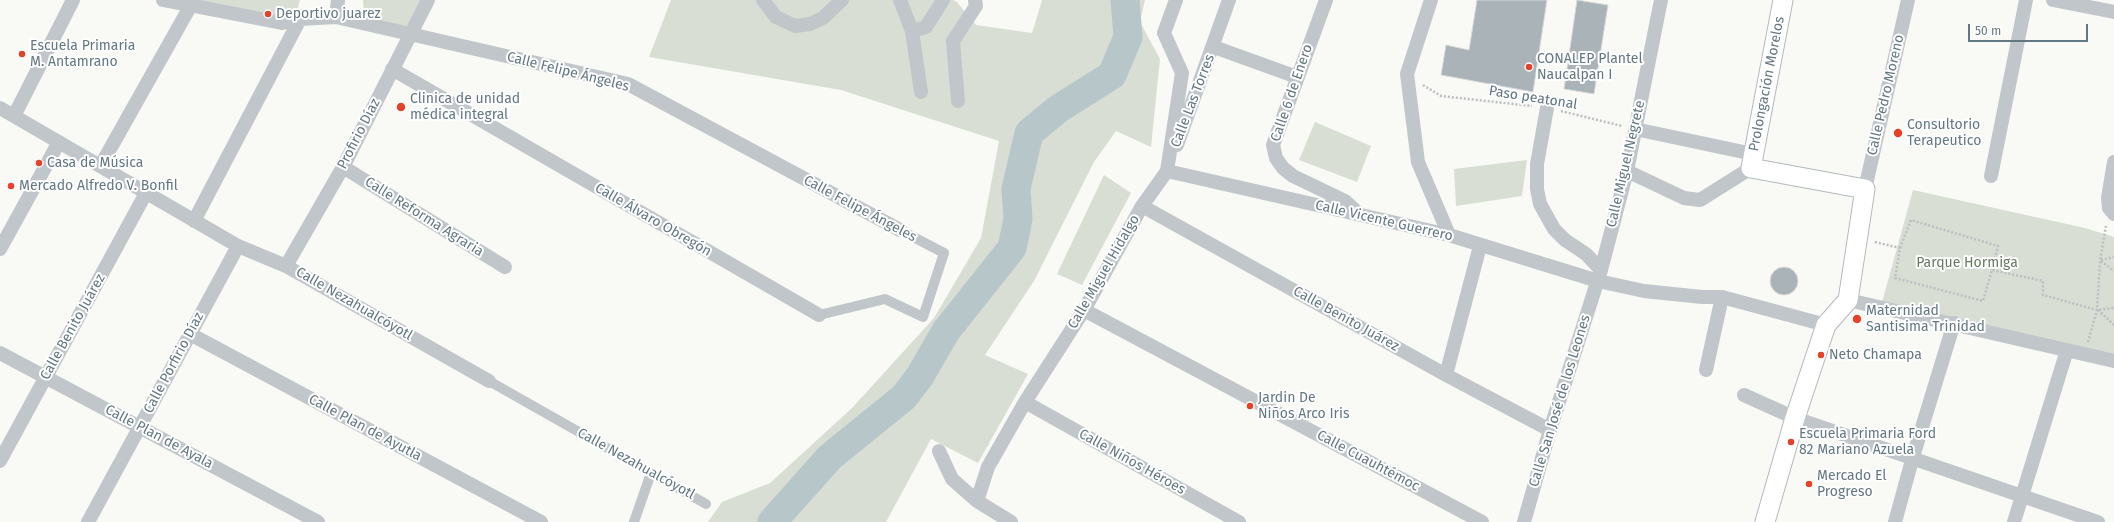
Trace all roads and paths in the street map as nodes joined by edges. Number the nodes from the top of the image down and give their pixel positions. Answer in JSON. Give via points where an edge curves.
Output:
{"nodes":[{"id":1,"x":73,"y":0,"type":"edge"},
{"id":2,"x":163,"y":0,"type":"edge"},
{"id":3,"x":338,"y":0,"type":"edge"},
{"id":4,"x":428,"y":0,"type":"edge"},
{"id":5,"x":763,"y":0,"type":"edge"},
{"id":6,"x":842,"y":0,"type":"edge"},
{"id":7,"x":900,"y":0,"type":"edge"},
{"id":8,"x":943,"y":0,"type":"edge"},
{"id":9,"x":975,"y":0,"type":"edge"},
{"id":10,"x":1176,"y":0,"type":"edge"},
{"id":11,"x":1229,"y":0,"type":"edge"},
{"id":12,"x":1326,"y":0,"type":"edge"},
{"id":13,"x":1431,"y":0,"type":"edge"},
{"id":14,"x":1661,"y":0,"type":"edge"},
{"id":15,"x":1783,"y":0,"type":"edge"},
{"id":16,"x":1908,"y":0,"type":"edge"},
{"id":17,"x":2026,"y":0,"type":"edge"},
{"id":18,"x":2053,"y":0,"type":"edge"},
{"id":19,"x":191,"y":5,"type":"junction"},
{"id":20,"x":2114,"y":12,"type":"edge"},
{"id":21,"x":336,"y":17,"type":"junction"},
{"id":22,"x":300,"y":19,"type":"junction"},
{"id":23,"x":912,"y":31,"type":"junction"},
{"id":24,"x":410,"y":33,"type":"junction"},
{"id":25,"x":1214,"y":47,"type":"junction"},
{"id":26,"x":392,"y":69,"type":"junction"},
{"id":27,"x":1407,"y":74,"type":"junction"},
{"id":28,"x":1296,"y":77,"type":"junction"},
{"id":29,"x":921,"y":92,"type":"dead end"},
{"id":30,"x":958,"y":101,"type":"dead end"},
{"id":31,"x":0,"y":108,"type":"edge"},
{"id":32,"x":1547,"y":108,"type":"junction"},
{"id":33,"x":14,"y":116,"type":"junction"},
{"id":34,"x":1629,"y":130,"type":"junction"},
{"id":35,"x":59,"y":142,"type":"junction"},
{"id":36,"x":1752,"y":161,"type":"junction"},
{"id":37,"x":2114,"y":162,"type":"edge"},
{"id":38,"x":101,"y":165,"type":"junction"},
{"id":39,"x":343,"y":167,"type":"junction"},
{"id":40,"x":1167,"y":171,"type":"junction"},
{"id":41,"x":1627,"y":171,"type":"junction"},
{"id":42,"x":1991,"y":176,"type":"dead end"},
{"id":43,"x":1865,"y":189,"type":"junction"},
{"id":44,"x":146,"y":193,"type":"junction"},
{"id":45,"x":1142,"y":206,"type":"junction"},
{"id":46,"x":2112,"y":211,"type":"edge"},
{"id":47,"x":1360,"y":215,"type":"junction"},
{"id":48,"x":194,"y":221,"type":"junction"},
{"id":49,"x":900,"y":230,"type":"joint"},
{"id":50,"x":1449,"y":235,"type":"junction"},
{"id":51,"x":1857,"y":237,"type":"junction"},
{"id":52,"x":238,"y":246,"type":"junction"},
{"id":53,"x":1480,"y":246,"type":"junction"},
{"id":54,"x":1900,"y":248,"type":"junction"},
{"id":55,"x":0,"y":249,"type":"edge"},
{"id":56,"x":2114,"y":257,"type":"edge"},
{"id":57,"x":2100,"y":260,"type":"junction"},
{"id":58,"x":286,"y":266,"type":"junction"},
{"id":59,"x":505,"y":267,"type":"dead end"},
{"id":60,"x":1992,"y":270,"type":"junction"},
{"id":61,"x":2114,"y":270,"type":"edge"},
{"id":62,"x":1599,"y":276,"type":"junction"},
{"id":63,"x":1722,"y":297,"type":"junction"},
{"id":64,"x":1848,"y":300,"type":"junction"},
{"id":65,"x":2114,"y":308,"type":"edge"},
{"id":66,"x":1084,"y":310,"type":"junction"},
{"id":67,"x":2097,"y":310,"type":"junction"},
{"id":68,"x":819,"y":315,"type":"joint"},
{"id":69,"x":923,"y":317,"type":"joint"},
{"id":70,"x":1954,"y":323,"type":"junction"},
{"id":71,"x":1826,"y":325,"type":"junction"},
{"id":72,"x":2114,"y":325,"type":"edge"},
{"id":73,"x":190,"y":334,"type":"junction"},
{"id":74,"x":2067,"y":350,"type":"junction"},
{"id":75,"x":0,"y":353,"type":"edge"},
{"id":76,"x":2085,"y":354,"type":"junction"},
{"id":77,"x":2114,"y":361,"type":"edge"},
{"id":78,"x":1706,"y":370,"type":"dead end"},
{"id":79,"x":1446,"y":375,"type":"junction"},
{"id":80,"x":46,"y":376,"type":"junction"},
{"id":81,"x":489,"y":381,"type":"joint"},
{"id":82,"x":1744,"y":395,"type":"dead end"},
{"id":83,"x":1025,"y":402,"type":"junction"},
{"id":84,"x":1795,"y":418,"type":"junction"},
{"id":85,"x":140,"y":427,"type":"junction"},
{"id":86,"x":1550,"y":430,"type":"junction"},
{"id":87,"x":939,"y":451,"type":"dead end"},
{"id":88,"x":1912,"y":460,"type":"junction"},
{"id":89,"x":0,"y":461,"type":"edge"},
{"id":90,"x":651,"y":473,"type":"junction"},
{"id":91,"x":2022,"y":496,"type":"junction"},
{"id":92,"x":977,"y":501,"type":"junction"},
{"id":93,"x":706,"y":504,"type":"dead end"},
{"id":94,"x":91,"y":521,"type":"edge"},
{"id":95,"x":318,"y":522,"type":"edge"},
{"id":96,"x":540,"y":522,"type":"edge"},
{"id":97,"x":634,"y":522,"type":"edge"},
{"id":98,"x":1011,"y":522,"type":"edge"},
{"id":99,"x":1239,"y":522,"type":"edge"},
{"id":100,"x":1482,"y":522,"type":"edge"},
{"id":101,"x":1524,"y":522,"type":"edge"},
{"id":102,"x":1765,"y":522,"type":"edge"},
{"id":103,"x":1895,"y":522,"type":"edge"},
{"id":104,"x":2014,"y":522,"type":"edge"},
{"id":105,"x":2098,"y":522,"type":"edge"}],
"edges":[{"from":1,"to":33,"type":"street"},
{"from":2,"to":19,"type":"street","name":"Calle Felipe Ángeles"},
{"from":3,"to":21,"type":"street"},
{"from":4,"to":24,"type":"street","name":"Profirio Díaz"},
{"from":5,"to":6,"type":"street","via":[[776,17],[795,26],[810,24],[823,18]]},
{"from":7,"to":23,"type":"street"},
{"from":8,"to":23,"type":"street","via":[[926,27]]},
{"from":9,"to":30,"type":"street","via":[[976,6],[953,41]]},
{"from":10,"to":40,"type":"street","name":"Calle Miguel Hidalgo","via":[[1164,33],[1182,73]]},
{"from":11,"to":25,"type":"street"},
{"from":12,"to":28,"type":"street","name":"Calle 6 de Enero"},
{"from":13,"to":27,"type":"street"},
{"from":14,"to":34,"type":"street","name":"Calle Miguel Negrete"},
{"from":15,"to":36,"type":"main road","name":"Prolongación Morelos"},
{"from":16,"to":43,"type":"street","name":"Calle Pedro Moreno"},
{"from":17,"to":42,"type":"street"},
{"from":18,"to":20,"type":"street"},
{"from":19,"to":22,"type":"street","name":"Calle Felipe Ángeles","via":[[282,22]]},
{"from":19,"to":38,"type":"street"},
{"from":21,"to":22,"type":"street","name":"Calle Felipe Ángeles"},
{"from":21,"to":24,"type":"street","name":"Calle Felipe Ángeles"},
{"from":22,"to":48,"type":"street"},
{"from":23,"to":29,"type":"street"},
{"from":24,"to":26,"type":"street","name":"Profirio Díaz"},
{"from":24,"to":49,"type":"street","name":"Calle Felipe Ángeles","via":[[628,84]]},
{"from":25,"to":28,"type":"street","name":"Calle Las Torres"},
{"from":25,"to":40,"type":"street","name":"Calle Las Torres"},
{"from":26,"to":39,"type":"street","name":"Profirio Díaz"},
{"from":26,"to":68,"type":"street","name":"Calle Álvaro Obregón"},
{"from":27,"to":32,"type":"path","name":"Paso peatonal","via":[[1441,96]]},
{"from":27,"to":50,"type":"street","via":[[1418,162]]},
{"from":28,"to":47,"type":"street","name":"Calle 6 de Enero","via":[[1273,145],[1276,158],[1293,176],[1345,201]]},
{"from":31,"to":33,"type":"street","name":"Calle Nezahualcóyotl"},
{"from":32,"to":34,"type":"path","name":"Paso peatonal","via":[[1622,126]]},
{"from":32,"to":62,"type":"street","via":[[1537,164],[1540,204],[1554,229],[1586,254]]},
{"from":33,"to":35,"type":"street","name":"Calle Nezahualcóyotl"},
{"from":34,"to":36,"type":"street"},
{"from":34,"to":41,"type":"street","name":"Calle Miguel Negrete"},
{"from":35,"to":38,"type":"street","name":"Calle Nezahualcóyotl"},
{"from":35,"to":55,"type":"street"},
{"from":36,"to":41,"type":"street","via":[[1700,200],[1684,198]]},
{"from":36,"to":43,"type":"main road"},
{"from":37,"to":46,"type":"street","via":[[2108,198]]},
{"from":38,"to":44,"type":"street","name":"Calle Nezahualcóyotl"},
{"from":39,"to":58,"type":"street","name":"Profirio Díaz"},
{"from":39,"to":59,"type":"street","name":"Calle Reforma Agraria"},
{"from":40,"to":45,"type":"street","name":"Calle Miguel Hidalgo"},
{"from":40,"to":47,"type":"street","name":"Calle Vicente Guerrero"},
{"from":41,"to":62,"type":"street","name":"Calle Miguel Negrete"},
{"from":43,"to":51,"type":"main road"},
{"from":44,"to":48,"type":"street","name":"Calle Nezahualcóyotl"},
{"from":44,"to":80,"type":"street","name":"Calle Benito Juárez"},
{"from":45,"to":66,"type":"street","name":"Calle Miguel Hidalgo"},
{"from":45,"to":79,"type":"street","name":"Calle Benito Juárez"},
{"from":46,"to":57,"type":"path"},
{"from":47,"to":50,"type":"street","name":"Calle Vicente Guerrero"},
{"from":48,"to":52,"type":"street","name":"Calle Nezahualcóyotl"},
{"from":49,"to":69,"type":"street","name":"Calle Felipe Ángeles","via":[[944,253]]},
{"from":50,"to":53,"type":"street","name":"Calle Vicente Guerrero"},
{"from":51,"to":54,"type":"path"},
{"from":51,"to":64,"type":"main road"},
{"from":52,"to":58,"type":"street","name":"Calle Nezahualcóyotl"},
{"from":52,"to":73,"type":"street","name":"Calle Porfirio Díaz"},
{"from":53,"to":62,"type":"street","name":"Calle Vicente Guerrero"},
{"from":53,"to":79,"type":"street"},
{"from":54,"to":60,"type":"path","via":[[1911,220],[1998,246]]},
{"from":54,"to":60,"type":"path","via":[[1895,278],[1983,301]]},
{"from":56,"to":57,"type":"path"},
{"from":57,"to":61,"type":"path"},
{"from":57,"to":67,"type":"path"},
{"from":58,"to":81,"type":"street","name":"Calle Nezahualcóyotl"},
{"from":60,"to":67,"type":"path","via":[[2043,282],[2043,295]]},
{"from":62,"to":63,"type":"street","name":"Calle Vicente Guerrero","via":[[1644,290]]},
{"from":62,"to":86,"type":"street","name":"Calle San José de los Leones"},
{"from":63,"to":71,"type":"street","name":"Calle Vicente Guerrero"},
{"from":63,"to":78,"type":"street"},
{"from":64,"to":70,"type":"street"},
{"from":64,"to":71,"type":"main road"},
{"from":65,"to":67,"type":"path"},
{"from":66,"to":83,"type":"street","name":"Calle Miguel Hidalgo"},
{"from":66,"to":100,"type":"street","name":"Calle Cuauhtémoc"},
{"from":67,"to":72,"type":"path"},
{"from":67,"to":76,"type":"path"},
{"from":68,"to":69,"type":"street","name":"Calle Álvaro Obregón","via":[[885,299]]},
{"from":70,"to":74,"type":"street"},
{"from":70,"to":88,"type":"street"},
{"from":71,"to":84,"type":"main road"},
{"from":73,"to":85,"type":"street","name":"Calle Porfirio Díaz"},
{"from":73,"to":96,"type":"street","name":"Calle Plan de Ayutla"},
{"from":74,"to":76,"type":"street"},
{"from":74,"to":91,"type":"street"},
{"from":75,"to":80,"type":"street","name":"Calle Plan de Ayala"},
{"from":76,"to":77,"type":"street"},
{"from":79,"to":86,"type":"street","name":"Calle Benito Juárez"},
{"from":80,"to":85,"type":"street","name":"Calle Plan de Ayala"},
{"from":80,"to":89,"type":"street","name":"Calle Benito Juárez"},
{"from":81,"to":90,"type":"street","name":"Calle Nezahualcóyotl"},
{"from":82,"to":84,"type":"street"},
{"from":83,"to":92,"type":"street","name":"Calle Miguel Hidalgo","via":[[988,467]]},
{"from":83,"to":99,"type":"street","name":"Calle Niños Héroes"},
{"from":84,"to":88,"type":"street"},
{"from":84,"to":102,"type":"main road"},
{"from":85,"to":94,"type":"street","name":"Calle Porfirio Díaz"},
{"from":85,"to":95,"type":"street","name":"Calle Plan de Ayala"},
{"from":86,"to":101,"type":"street","name":"Calle San José de los Leones"},
{"from":87,"to":92,"type":"street","via":[[952,478]]},
{"from":88,"to":91,"type":"street"},
{"from":88,"to":103,"type":"street"},
{"from":90,"to":93,"type":"street","name":"Calle Nezahualcóyotl"},
{"from":90,"to":97,"type":"street"},
{"from":91,"to":104,"type":"street"},
{"from":91,"to":105,"type":"street"},
{"from":92,"to":98,"type":"street"}]}
